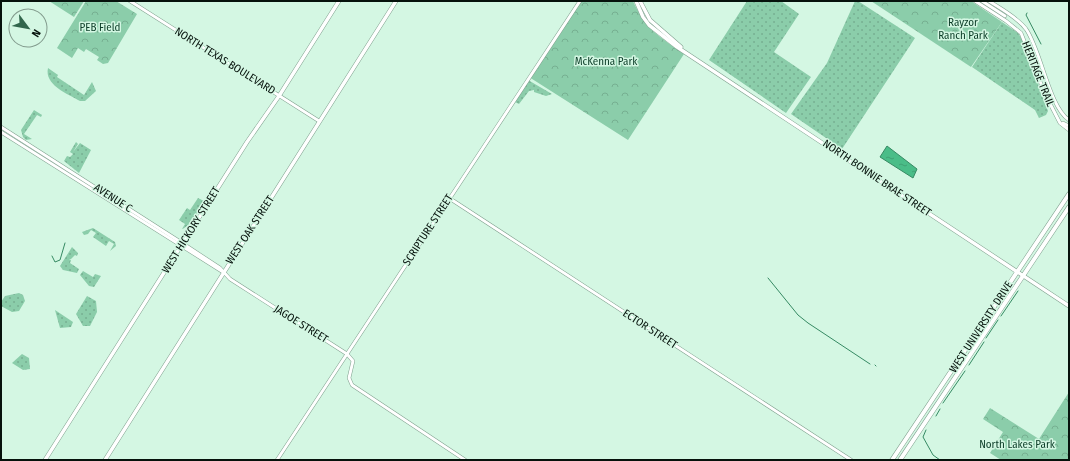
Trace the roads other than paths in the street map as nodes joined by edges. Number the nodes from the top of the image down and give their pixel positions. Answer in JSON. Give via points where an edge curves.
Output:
{"nodes":[{"id":1,"x":130,"y":1,"type":"edge"},
{"id":2,"x":339,"y":1,"type":"edge"},
{"id":3,"x":396,"y":1,"type":"edge"},
{"id":4,"x":580,"y":1,"type":"edge"},
{"id":5,"x":636,"y":1,"type":"edge"},
{"id":6,"x":640,"y":1,"type":"edge"},
{"id":7,"x":975,"y":1,"type":"edge"},
{"id":8,"x":982,"y":1,"type":"edge"},
{"id":9,"x":989,"y":1,"type":"edge"},
{"id":10,"x":1005,"y":16,"type":"dead end"},
{"id":11,"x":684,"y":51,"type":"junction"},
{"id":12,"x":280,"y":96,"type":"junction"},
{"id":13,"x":1069,"y":120,"type":"edge"},
{"id":14,"x":319,"y":121,"type":"junction"},
{"id":15,"x":1060,"y":121,"type":"junction"},
{"id":16,"x":1069,"y":126,"type":"edge"},
{"id":17,"x":1,"y":127,"type":"edge"},
{"id":18,"x":1069,"y":130,"type":"edge"},
{"id":19,"x":1,"y":132,"type":"edge"},
{"id":20,"x":1069,"y":194,"type":"edge"},
{"id":21,"x":449,"y":198,"type":"junction"},
{"id":22,"x":1069,"y":207,"type":"edge"},
{"id":23,"x":182,"y":244,"type":"junction"},
{"id":24,"x":223,"y":272,"type":"junction"},
{"id":25,"x":1017,"y":272,"type":"junction"},
{"id":26,"x":1022,"y":276,"type":"junction"},
{"id":27,"x":1069,"y":306,"type":"edge"},
{"id":28,"x":347,"y":354,"type":"junction"},
{"id":29,"x":958,"y":362,"type":"junction"},
{"id":30,"x":963,"y":366,"type":"junction"},
{"id":31,"x":45,"y":460,"type":"edge"},
{"id":32,"x":105,"y":460,"type":"edge"},
{"id":33,"x":276,"y":460,"type":"edge"},
{"id":34,"x":465,"y":460,"type":"edge"},
{"id":35,"x":851,"y":460,"type":"edge"},
{"id":36,"x":892,"y":460,"type":"edge"},
{"id":37,"x":900,"y":460,"type":"edge"}],
"edges":[{"from":1,"to":12,"type":"street","name":"NORTH TEXAS BOULEVARD"},
{"from":2,"to":12,"type":"main road","name":"WEST HICKORY STREET"},
{"from":3,"to":14,"type":"main road","name":"WEST OAK STREET"},
{"from":4,"to":21,"type":"street","name":"SCRIPTURE STREET"},
{"from":5,"to":11,"type":"main road","name":"NORTH BONNIE BRAE STREET","via":[[649,26]]},
{"from":6,"to":11,"type":"main road","name":"NORTH BONNIE BRAE STREET","via":[[650,20]]},
{"from":7,"to":15,"type":"street","name":"HERITAGE TRAIL","via":[[1021,33],[1045,94]]},
{"from":8,"to":10,"type":"street"},
{"from":9,"to":13,"type":"street","name":"HERITAGE TRAIL","via":[[1027,30],[1059,109]]},
{"from":11,"to":25,"type":"main road","name":"NORTH BONNIE BRAE STREET"},
{"from":12,"to":14,"type":"street","name":"NORTH TEXAS BOULEVARD"},
{"from":12,"to":23,"type":"main road","name":"WEST HICKORY STREET","via":[[246,142]]},
{"from":14,"to":24,"type":"main road","name":"WEST OAK STREET"},
{"from":15,"to":16,"type":"street"},
{"from":15,"to":18,"type":"street","name":"HERITAGE TRAIL"},
{"from":17,"to":23,"type":"street","name":"AVENUE C"},
{"from":19,"to":23,"type":"street","name":"AVENUE C"},
{"from":20,"to":25,"type":"main road","name":"WEST UNIVERSITY DRIVE"},
{"from":21,"to":28,"type":"street","name":"SCRIPTURE STREET"},
{"from":21,"to":35,"type":"street","name":"ECTOR STREET"},
{"from":22,"to":26,"type":"main road","name":"WEST UNIVERSITY DRIVE"},
{"from":23,"to":24,"type":"street","name":"JAGOE STREET"},
{"from":23,"to":31,"type":"main road","name":"WEST HICKORY STREET"},
{"from":24,"to":28,"type":"street","name":"JAGOE STREET"},
{"from":24,"to":32,"type":"main road","name":"WEST OAK STREET"},
{"from":25,"to":26,"type":"main road","name":"NORTH BONNIE BRAE STREET"},
{"from":25,"to":29,"type":"main road","name":"WEST UNIVERSITY DRIVE"},
{"from":26,"to":27,"type":"main road","name":"NORTH BONNIE BRAE STREET"},
{"from":26,"to":30,"type":"main road","name":"WEST UNIVERSITY DRIVE"},
{"from":28,"to":33,"type":"street","name":"SCRIPTURE STREET"},
{"from":28,"to":34,"type":"street","via":[[353,361],[349,378],[354,388]]},
{"from":29,"to":30,"type":"main road"},
{"from":29,"to":36,"type":"main road","name":"WEST UNIVERSITY DRIVE"},
{"from":30,"to":37,"type":"main road","name":"WEST UNIVERSITY DRIVE"}]}
